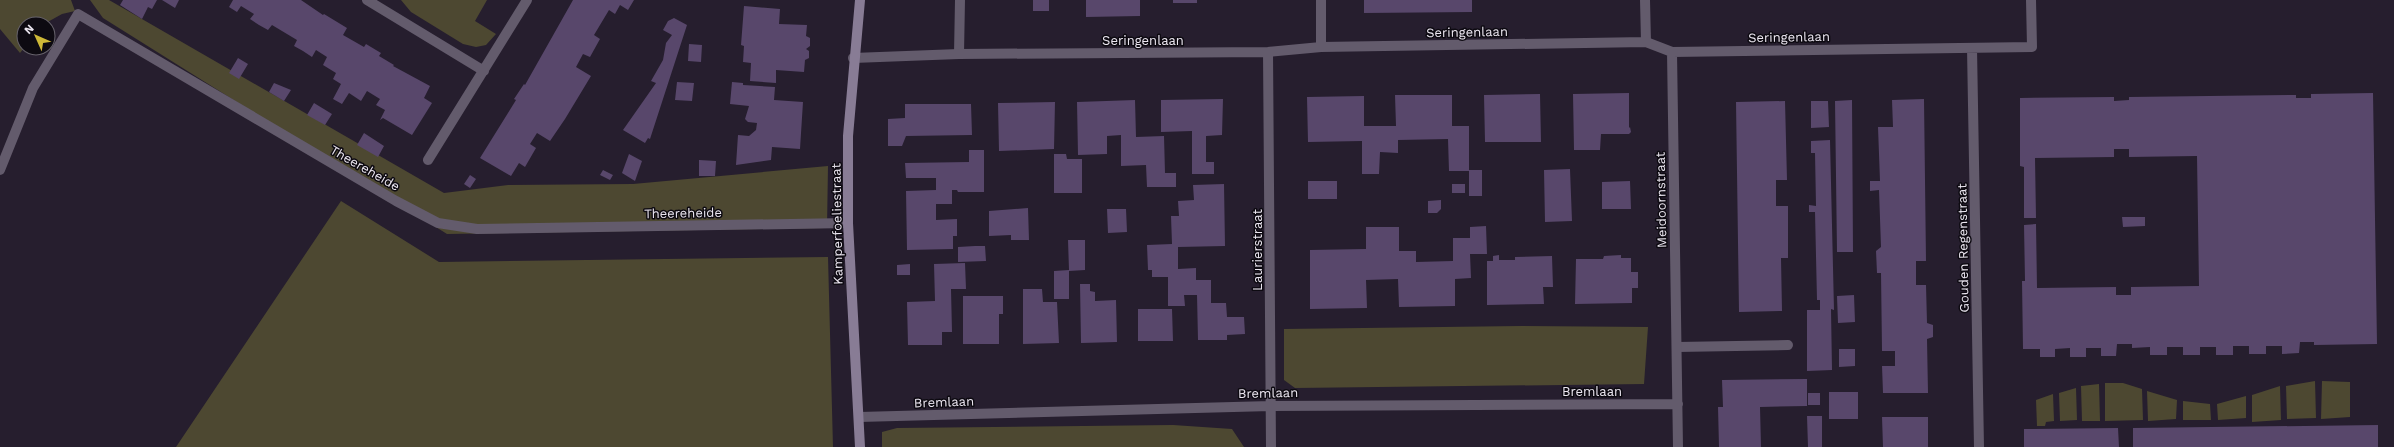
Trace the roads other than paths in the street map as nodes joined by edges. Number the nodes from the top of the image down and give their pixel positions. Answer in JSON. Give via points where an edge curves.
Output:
{"nodes":[{"id":1,"x":369,"y":0,"type":"edge"},
{"id":2,"x":527,"y":0,"type":"edge"},
{"id":3,"x":860,"y":0,"type":"edge"},
{"id":4,"x":960,"y":0,"type":"edge"},
{"id":5,"x":1321,"y":0,"type":"edge"},
{"id":6,"x":1645,"y":0,"type":"edge"},
{"id":7,"x":2031,"y":0,"type":"edge"},
{"id":8,"x":1646,"y":42,"type":"junction"},
{"id":9,"x":1321,"y":47,"type":"junction"},
{"id":10,"x":1972,"y":48,"type":"junction"},
{"id":11,"x":1268,"y":52,"type":"junction"},
{"id":12,"x":1672,"y":52,"type":"junction"},
{"id":13,"x":959,"y":54,"type":"junction"},
{"id":14,"x":853,"y":58,"type":"junction"},
{"id":15,"x":484,"y":71,"type":"junction"},
{"id":16,"x":428,"y":160,"type":"dead end"},
{"id":17,"x":0,"y":170,"type":"edge"},
{"id":18,"x":848,"y":223,"type":"junction"},
{"id":19,"x":1788,"y":345,"type":"dead end"},
{"id":20,"x":1677,"y":347,"type":"junction"},
{"id":21,"x":1678,"y":404,"type":"junction"},
{"id":22,"x":1271,"y":406,"type":"junction"},
{"id":23,"x":859,"y":417,"type":"junction"},
{"id":24,"x":860,"y":447,"type":"edge"},
{"id":25,"x":1271,"y":447,"type":"edge"},
{"id":26,"x":1678,"y":447,"type":"edge"},
{"id":27,"x":1979,"y":447,"type":"edge"}],
"edges":[{"from":1,"to":15,"type":"street"},
{"from":2,"to":15,"type":"street"},
{"from":3,"to":14,"type":"street","name":"Kamperfoeliestraat"},
{"from":4,"to":13,"type":"street"},
{"from":5,"to":9,"type":"street"},
{"from":6,"to":8,"type":"street"},
{"from":7,"to":10,"type":"street","name":"Seringenlaan","via":[[2032,47]]},
{"from":8,"to":9,"type":"street","name":"Seringenlaan"},
{"from":8,"to":12,"type":"street","name":"Seringenlaan"},
{"from":9,"to":11,"type":"street","name":"Seringenlaan"},
{"from":10,"to":12,"type":"street","name":"Seringenlaan"},
{"from":10,"to":27,"type":"street","name":"Gouden Regenstraat"},
{"from":11,"to":13,"type":"street","name":"Seringenlaan"},
{"from":11,"to":22,"type":"street","name":"Laurierstraat"},
{"from":12,"to":20,"type":"street","name":"Meidoornstraat"},
{"from":13,"to":14,"type":"street","name":"Seringenlaan"},
{"from":14,"to":18,"type":"street","name":"Kamperfoeliestraat","via":[[848,136]]},
{"from":15,"to":16,"type":"street"},
{"from":17,"to":18,"type":"street","name":"Theereheide","via":[[34,88],[78,14],[396,201],[438,223],[477,229]]},
{"from":18,"to":23,"type":"street","name":"Kamperfoeliestraat"},
{"from":19,"to":20,"type":"street"},
{"from":20,"to":21,"type":"street","name":"Meidoornstraat"},
{"from":21,"to":22,"type":"street","name":"Bremlaan"},
{"from":21,"to":26,"type":"street","name":"Meidoornstraat"},
{"from":22,"to":23,"type":"street","name":"Bremlaan"},
{"from":22,"to":25,"type":"street","name":"Laurierstraat"},
{"from":23,"to":24,"type":"street","name":"Kamperfoeliestraat"}]}
